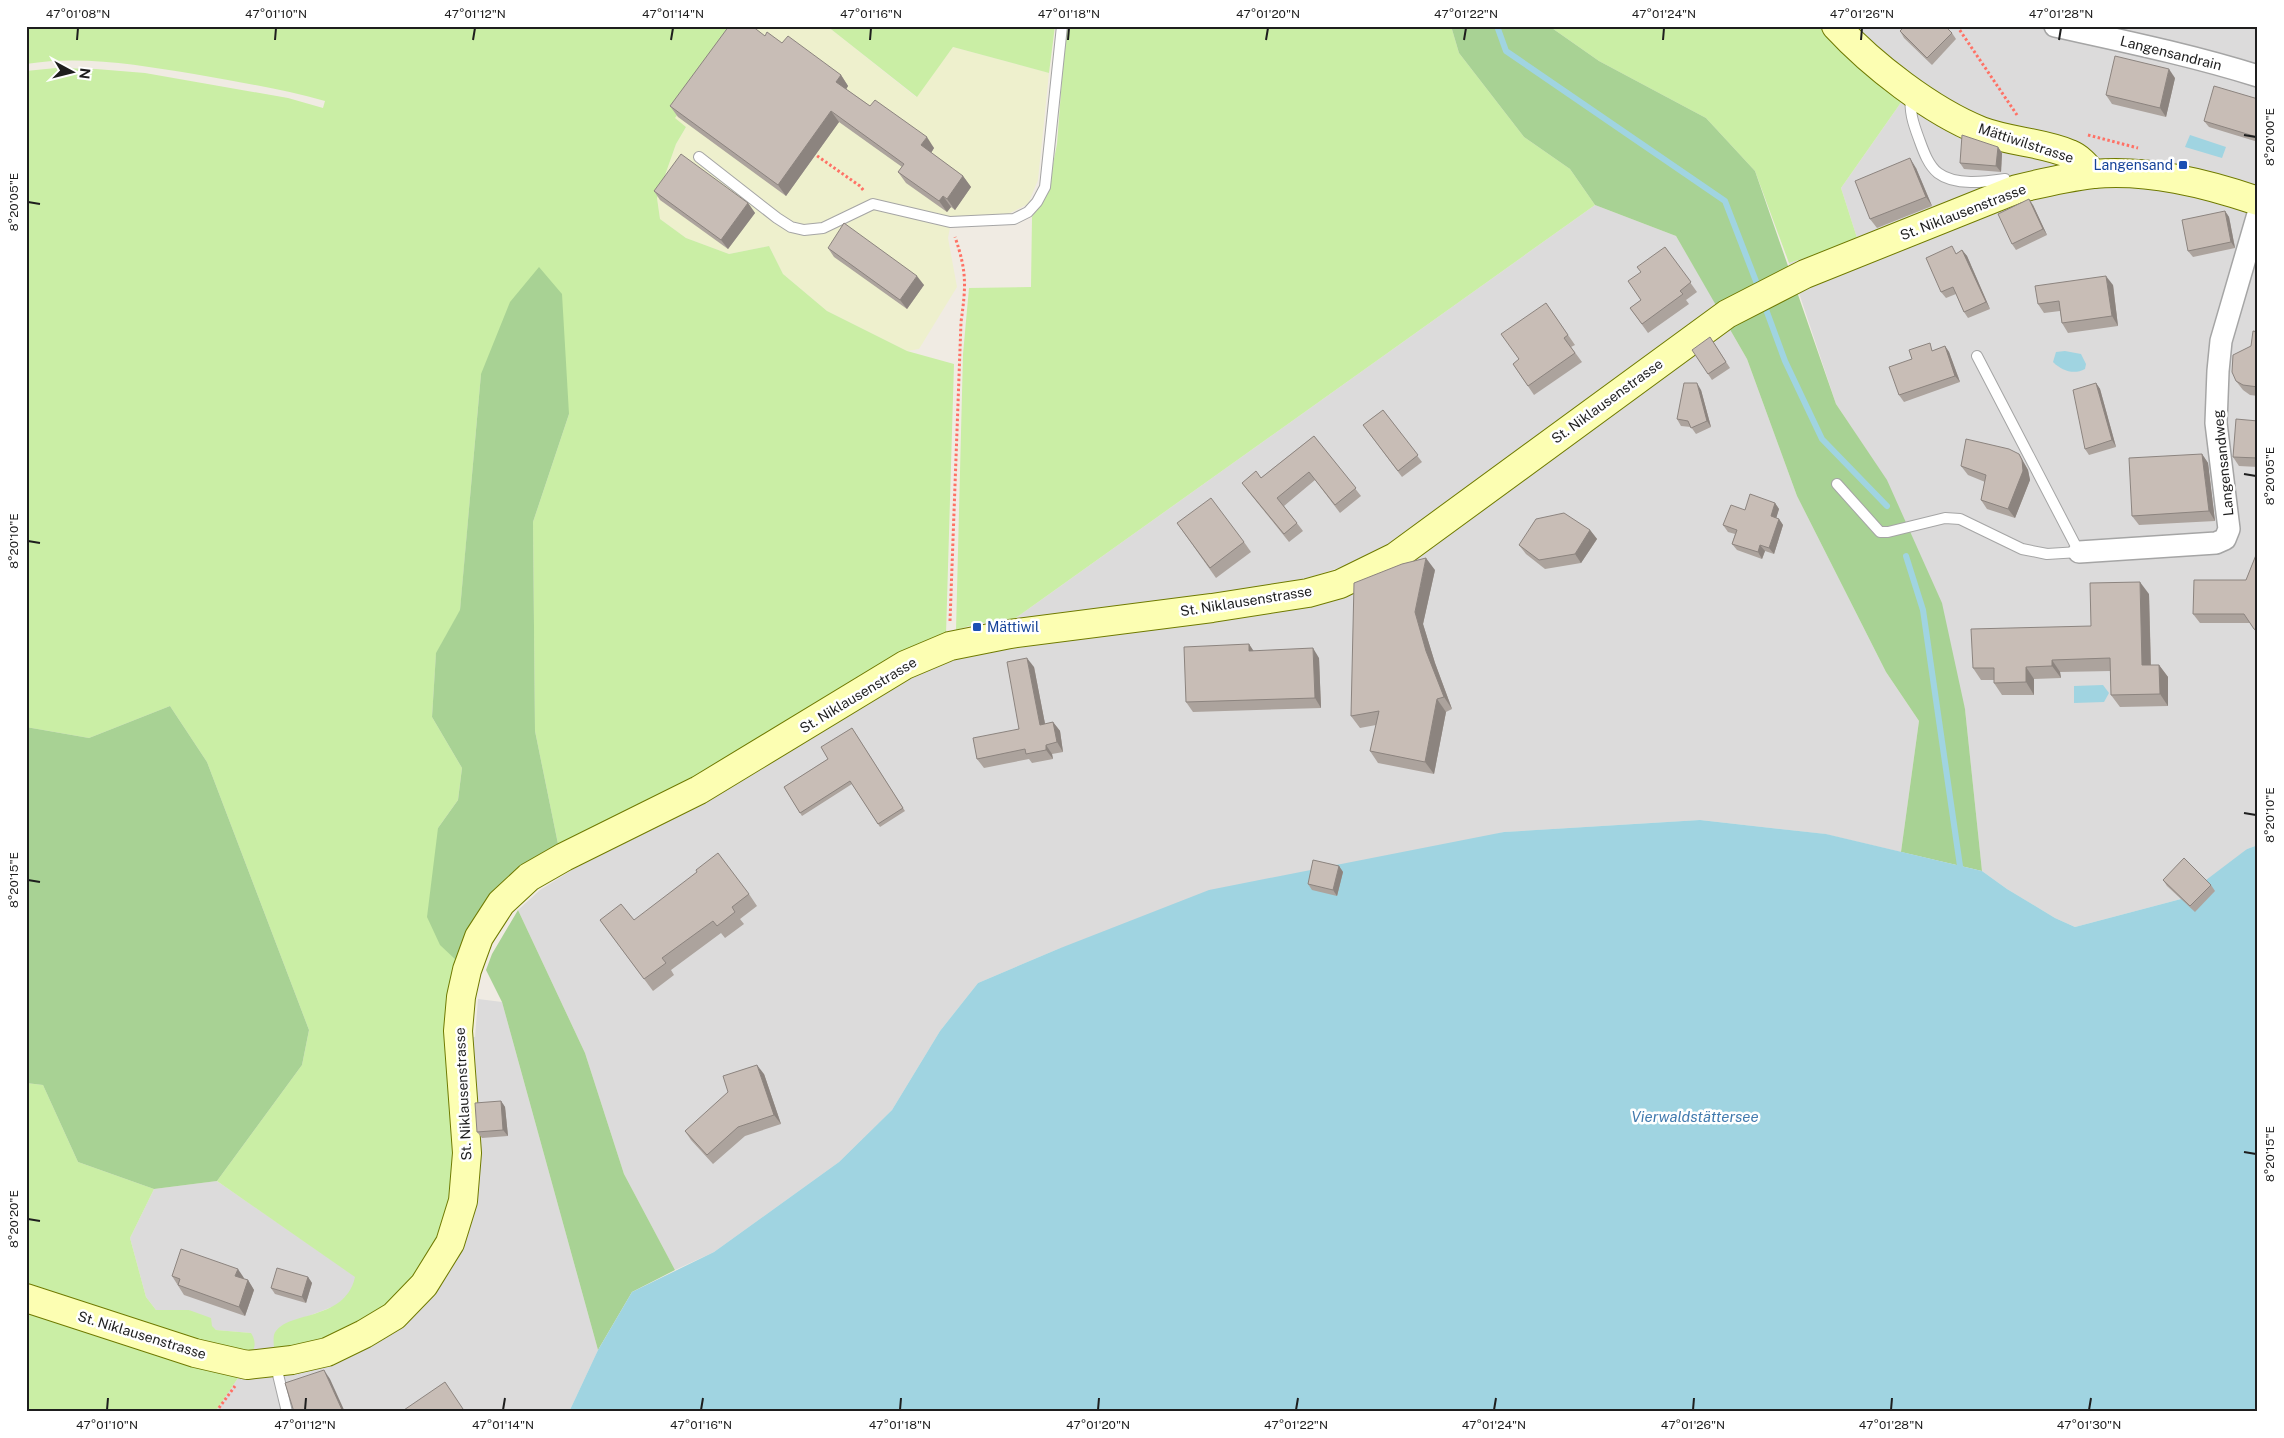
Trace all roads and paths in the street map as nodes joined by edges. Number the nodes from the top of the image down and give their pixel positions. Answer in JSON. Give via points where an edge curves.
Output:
{"nodes":[{"id":1,"x":1062,"y":26,"type":"edge"},
{"id":2,"x":1836,"y":26,"type":"edge"},
{"id":3,"x":1957,"y":26,"type":"edge"},
{"id":4,"x":2055,"y":26,"type":"edge"},
{"id":5,"x":2258,"y":76,"type":"edge"},
{"id":6,"x":1911,"y":91,"type":"junction"},
{"id":7,"x":2019,"y":119,"type":"dead end"},
{"id":8,"x":2084,"y":134,"type":"dead end"},
{"id":9,"x":807,"y":149,"type":"edge"},
{"id":10,"x":2141,"y":149,"type":"dead end"},
{"id":11,"x":699,"y":157,"type":"dead end"},
{"id":12,"x":2093,"y":174,"type":"junction"},
{"id":13,"x":2010,"y":192,"type":"junction"},
{"id":14,"x":2258,"y":201,"type":"edge"},
{"id":15,"x":874,"y":204,"type":"junction"},
{"id":16,"x":2258,"y":214,"type":"edge"},
{"id":17,"x":950,"y":222,"type":"junction"},
{"id":18,"x":1977,"y":356,"type":"dead end"},
{"id":19,"x":1837,"y":484,"type":"dead end"},
{"id":20,"x":2079,"y":552,"type":"junction"},
{"id":21,"x":950,"y":646,"type":"junction"},
{"id":22,"x":26,"y":1298,"type":"edge"},
{"id":23,"x":275,"y":1361,"type":"junction"},
{"id":24,"x":286,"y":1412,"type":"edge"}],
"edges":[{"from":1,"to":17,"type":"lane","via":[[1045,187],[1038,202],[1014,219]]},
{"from":2,"to":6,"type":"street","name":"Mättiwilstrasse"},
{"from":3,"to":7,"type":"path"},
{"from":4,"to":5,"type":"street","name":"Langensandrain","via":[[2151,46]]},
{"from":6,"to":12,"type":"street","name":"Mättiwilstrasse","via":[[1982,131],[2071,155]]},
{"from":6,"to":13,"type":"lane","via":[[1909,110],[1912,121],[1926,158],[1937,172],[1950,179],[2006,180]]},
{"from":8,"to":10,"type":"path"},
{"from":9,"to":15,"type":"path","via":[[860,186]]},
{"from":11,"to":15,"type":"lane","via":[[791,227],[804,230],[823,228]]},
{"from":12,"to":13,"type":"street","name":"St. Niklausenstrasse","via":[[2053,180]]},
{"from":12,"to":14,"type":"street","name":"St. Niklausenstrasse","via":[[2171,178]]},
{"from":13,"to":21,"type":"street","name":"St. Niklausenstrasse","via":[[1805,274],[1727,314],[1395,557],[1340,584],[1253,602],[1010,634]]},
{"from":15,"to":17,"type":"lane"},
{"from":16,"to":20,"type":"street","name":"Langensandweg","via":[[2222,342],[2218,371],[2216,422],[2229,529],[2225,539]]},
{"from":17,"to":21,"type":"path","via":[[964,263],[965,289],[961,322]]},
{"from":18,"to":20,"type":"lane"},
{"from":19,"to":20,"type":"lane","via":[[1880,532],[1945,518],[1960,519],[2022,549],[2047,554]]},
{"from":21,"to":23,"type":"street","name":"St. Niklausenstrasse","via":[[905,665],[699,790],[529,877],[501,903],[479,937],[461,997],[458,1030],[467,1154],[463,1201],[450,1243],[424,1285],[394,1316],[327,1352]]},
{"from":22,"to":23,"type":"street","name":"St. Niklausenstrasse","via":[[195,1353],[247,1365]]},
{"from":23,"to":24,"type":"lane"}]}
